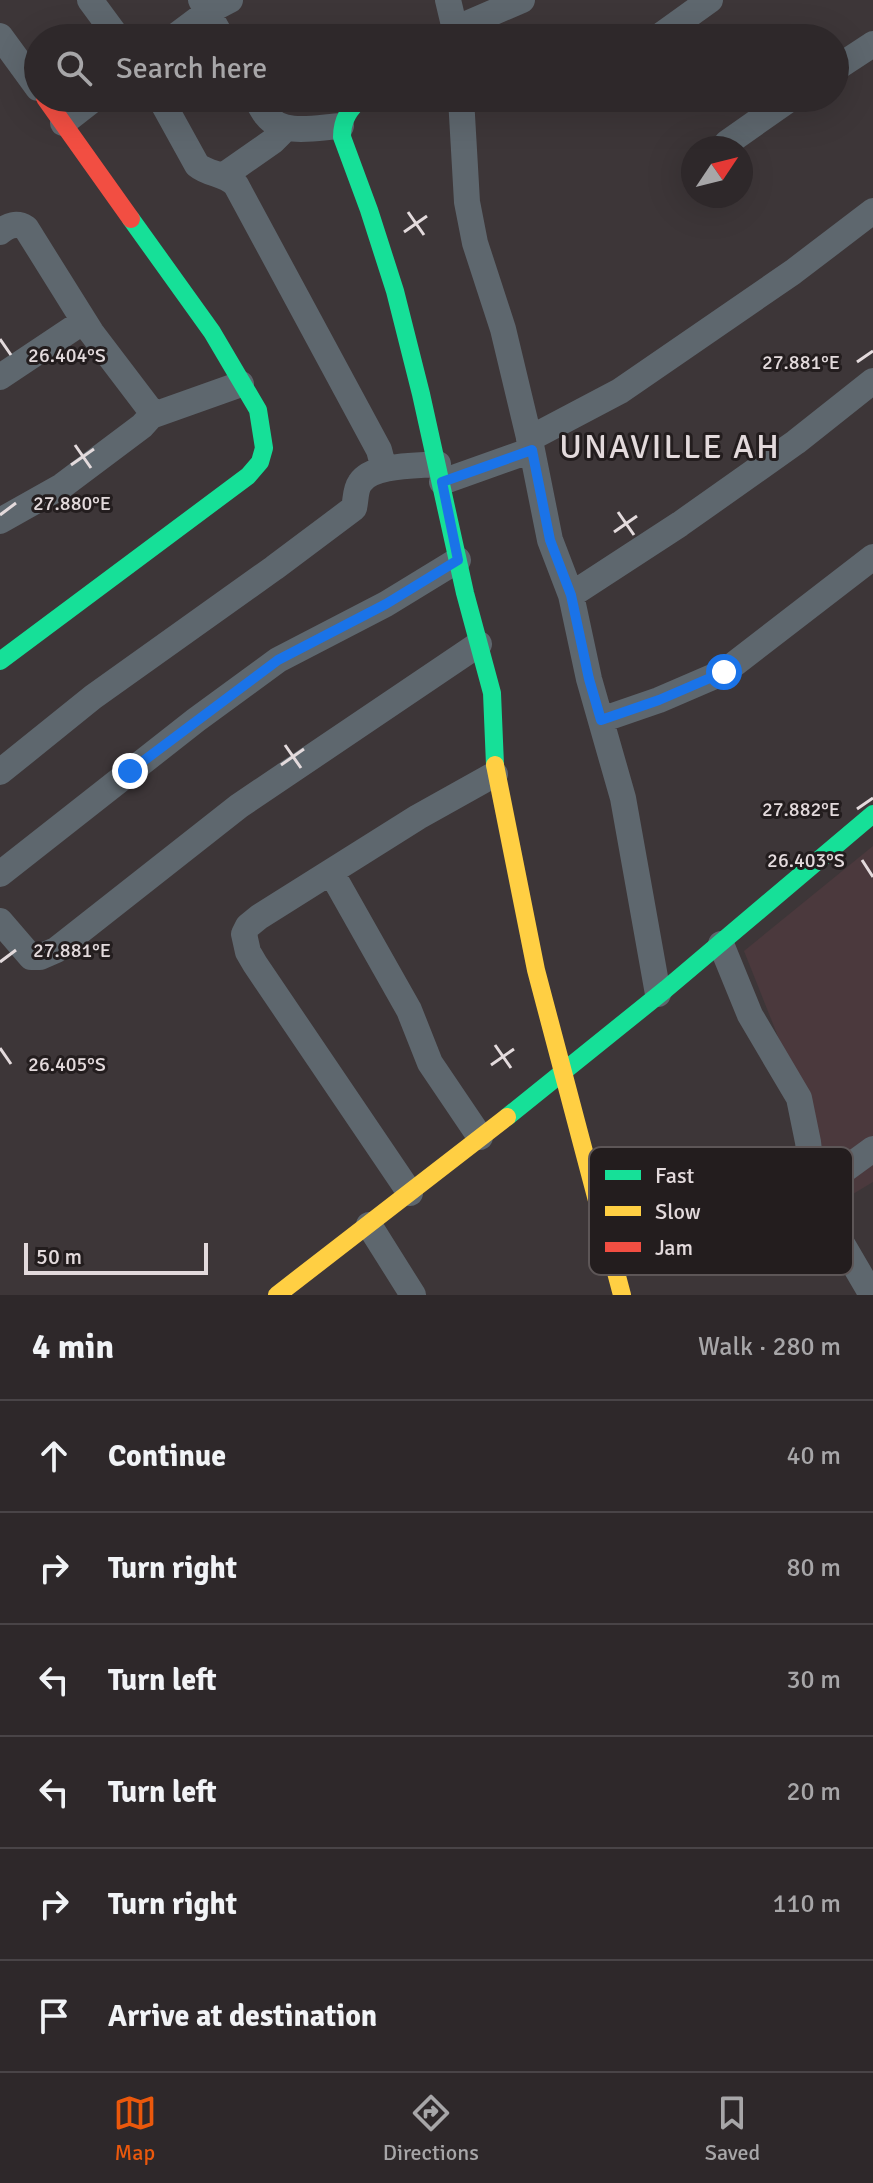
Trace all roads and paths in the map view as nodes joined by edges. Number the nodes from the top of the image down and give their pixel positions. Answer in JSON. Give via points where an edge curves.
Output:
{"nodes":[{"id":1,"x":90,"y":0,"type":"edge"},
{"id":2,"x":448,"y":0,"type":"edge"},
{"id":3,"x":522,"y":0,"type":"edge"},
{"id":4,"x":710,"y":0,"type":"edge"},
{"id":5,"x":213,"y":4,"type":"edge"},
{"id":6,"x":108,"y":24,"type":"edge"},
{"id":7,"x":189,"y":24,"type":"edge"},
{"id":8,"x":218,"y":24,"type":"edge"},
{"id":9,"x":454,"y":24,"type":"edge"},
{"id":10,"x":475,"y":24,"type":"edge"},
{"id":11,"x":677,"y":24,"type":"edge"},
{"id":12,"x":0,"y":36,"type":"edge"},
{"id":13,"x":873,"y":44,"type":"edge"},
{"id":14,"x":849,"y":60,"type":"edge"},
{"id":15,"x":24,"y":69,"type":"edge"},
{"id":16,"x":55,"y":112,"type":"edge"},
{"id":17,"x":77,"y":112,"type":"edge"},
{"id":18,"x":168,"y":112,"type":"edge"},
{"id":19,"x":264,"y":112,"type":"edge"},
{"id":20,"x":348,"y":112,"type":"edge"},
{"id":21,"x":462,"y":112,"type":"edge"},
{"id":22,"x":771,"y":112,"type":"edge"},
{"id":23,"x":63,"y":123,"type":"junction"},
{"id":24,"x":341,"y":126,"type":"junction"},
{"id":25,"x":286,"y":128,"type":"junction"},
{"id":26,"x":737,"y":136,"type":"edge"},
{"id":27,"x":223,"y":176,"type":"junction"},
{"id":28,"x":873,"y":211,"type":"edge"},
{"id":29,"x":0,"y":232,"type":"edge"},
{"id":30,"x":84,"y":321,"type":"junction"},
{"id":31,"x":0,"y":377,"type":"edge"},
{"id":32,"x":873,"y":381,"type":"edge"},
{"id":33,"x":241,"y":384,"type":"junction"},
{"id":34,"x":151,"y":416,"type":"junction"},
{"id":35,"x":531,"y":444,"type":"junction"},
{"id":36,"x":384,"y":469,"type":"junction"},
{"id":37,"x":440,"y":473,"type":"junction"},
{"id":38,"x":0,"y":521,"type":"edge"},
{"id":39,"x":873,"y":557,"type":"edge"},
{"id":40,"x":458,"y":560,"type":"junction"},
{"id":41,"x":571,"y":595,"type":"junction"},
{"id":42,"x":479,"y":644,"type":"junction"},
{"id":43,"x":0,"y":661,"type":"edge"},
{"id":44,"x":601,"y":720,"type":"junction"},
{"id":45,"x":0,"y":772,"type":"edge"},
{"id":46,"x":495,"y":774,"type":"junction"},
{"id":47,"x":873,"y":814,"type":"edge"},
{"id":48,"x":331,"y":872,"type":"junction"},
{"id":49,"x":0,"y":874,"type":"edge"},
{"id":50,"x":0,"y":921,"type":"edge"},
{"id":51,"x":721,"y":944,"type":"junction"},
{"id":52,"x":658,"y":994,"type":"junction"},
{"id":53,"x":562,"y":1072,"type":"junction"},
{"id":54,"x":480,"y":1137,"type":"junction"},
{"id":55,"x":809,"y":1147,"type":"edge"},
{"id":56,"x":873,"y":1149,"type":"edge"},
{"id":57,"x":853,"y":1164,"type":"edge"},
{"id":58,"x":589,"y":1172,"type":"edge"},
{"id":59,"x":410,"y":1193,"type":"junction"},
{"id":60,"x":369,"y":1225,"type":"junction"},
{"id":61,"x":853,"y":1262,"type":"edge"},
{"id":62,"x":617,"y":1275,"type":"edge"},
{"id":63,"x":278,"y":1295,"type":"edge"},
{"id":64,"x":413,"y":1295,"type":"edge"},
{"id":65,"x":622,"y":1295,"type":"edge"},
{"id":66,"x":872,"y":1295,"type":"edge"}],
"edges":[{"from":1,"to":6,"type":"street"},
{"from":2,"to":9,"type":"street"},
{"from":3,"to":10,"type":"street"},
{"from":4,"to":11,"type":"street"},
{"from":5,"to":7,"type":"street"},
{"from":5,"to":8,"type":"street"},
{"from":12,"to":15,"type":"street"},
{"from":13,"to":14,"type":"street"},
{"from":16,"to":23,"type":"street"},
{"from":17,"to":23,"type":"street"},
{"from":18,"to":27,"type":"street","via":[[197,165]]},
{"from":19,"to":25,"type":"street"},
{"from":20,"to":24,"type":"street"},
{"from":21,"to":35,"type":"street","via":[[475,243]]},
{"from":22,"to":26,"type":"street"},
{"from":23,"to":33,"type":"street","via":[[212,332]]},
{"from":24,"to":25,"type":"street"},
{"from":24,"to":37,"type":"street","via":[[395,291]]},
{"from":25,"to":27,"type":"street"},
{"from":27,"to":36,"type":"street","via":[[236,185],[379,450]]},
{"from":28,"to":35,"type":"street","via":[[620,391]]},
{"from":29,"to":30,"type":"street","via":[[13,225],[26,228]]},
{"from":30,"to":31,"type":"street"},
{"from":30,"to":34,"type":"street"},
{"from":32,"to":41,"type":"street","via":[[796,442]]},
{"from":33,"to":34,"type":"street"},
{"from":33,"to":43,"type":"street","via":[[262,427],[264,448],[254,469]]},
{"from":34,"to":38,"type":"street","via":[[62,486]]},
{"from":35,"to":37,"type":"street"},
{"from":35,"to":41,"type":"street","via":[[550,540]]},
{"from":36,"to":37,"type":"street"},
{"from":36,"to":45,"type":"street","via":[[360,483],[354,508],[93,697]]},
{"from":37,"to":40,"type":"street"},
{"from":39,"to":44,"type":"street","via":[[724,672]]},
{"from":40,"to":42,"type":"street"},
{"from":40,"to":49,"type":"street","via":[[278,660]]},
{"from":41,"to":44,"type":"street"},
{"from":42,"to":46,"type":"street","via":[[492,693]]},
{"from":42,"to":50,"type":"street","via":[[239,806],[56,950],[31,957]]},
{"from":44,"to":52,"type":"street","via":[[623,798]]},
{"from":46,"to":48,"type":"street"},
{"from":46,"to":53,"type":"street"},
{"from":47,"to":51,"type":"street"},
{"from":48,"to":54,"type":"street","via":[[409,1010],[430,1063]]},
{"from":48,"to":59,"type":"street","via":[[259,917],[248,926],[244,941]]},
{"from":51,"to":52,"type":"street"},
{"from":51,"to":55,"type":"street","via":[[750,1015],[799,1098]]},
{"from":52,"to":53,"type":"street"},
{"from":53,"to":54,"type":"street"},
{"from":53,"to":58,"type":"street"},
{"from":54,"to":59,"type":"street"},
{"from":56,"to":57,"type":"street"},
{"from":59,"to":60,"type":"street"},
{"from":60,"to":63,"type":"street"},
{"from":60,"to":64,"type":"street"},
{"from":61,"to":66,"type":"street"},
{"from":62,"to":65,"type":"street"}]}
